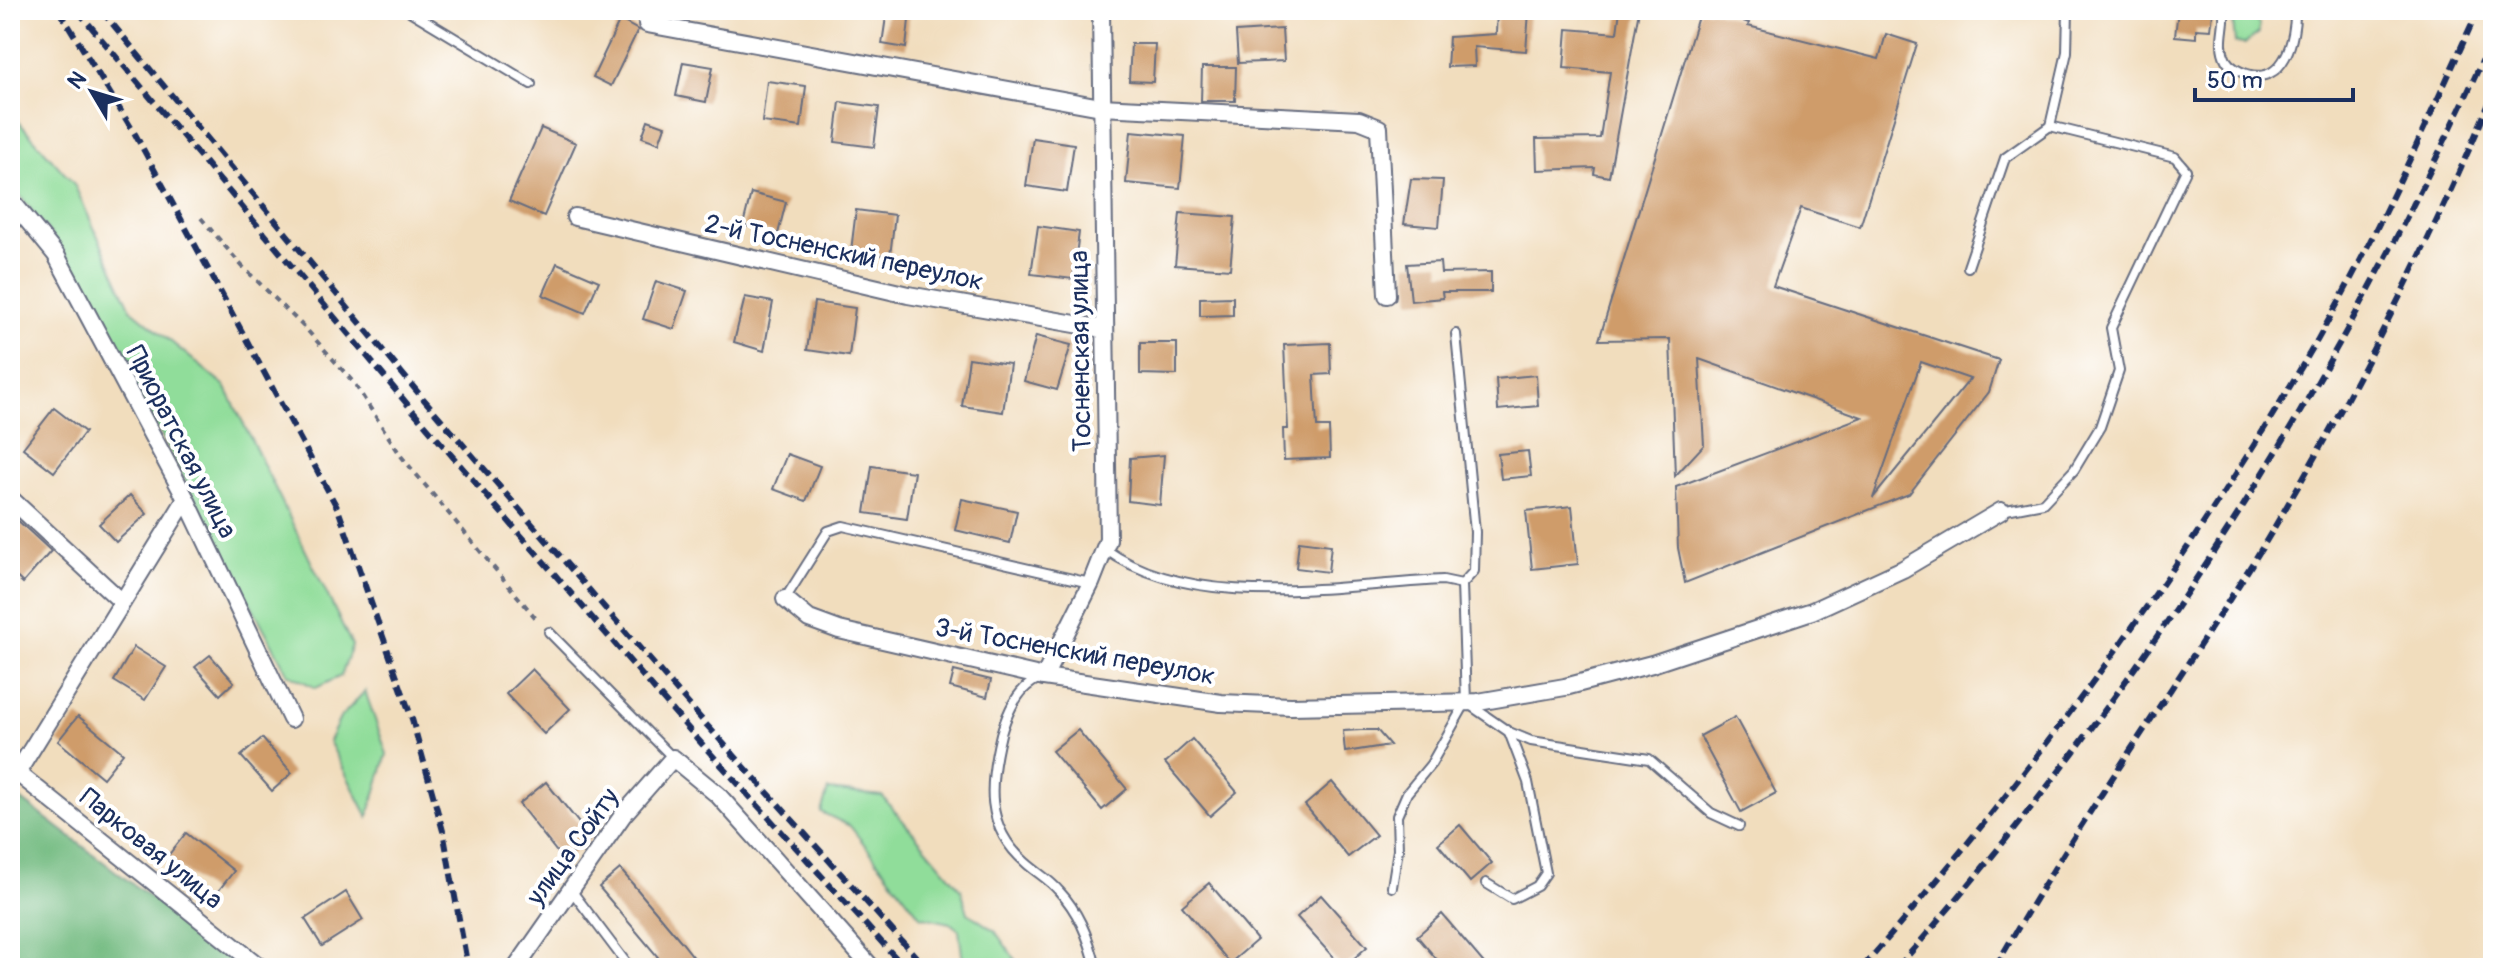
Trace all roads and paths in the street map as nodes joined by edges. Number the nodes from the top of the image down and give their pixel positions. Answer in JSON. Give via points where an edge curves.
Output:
{"nodes":[{"id":1,"x":408,"y":10,"type":"edge"},
{"id":2,"x":1101,"y":10,"type":"edge"},
{"id":3,"x":2068,"y":10,"type":"edge"},
{"id":4,"x":2224,"y":10,"type":"edge"},
{"id":5,"x":2295,"y":10,"type":"edge"},
{"id":6,"x":647,"y":24,"type":"dead end"},
{"id":7,"x":531,"y":84,"type":"dead end"},
{"id":8,"x":1101,"y":107,"type":"junction"},
{"id":9,"x":2050,"y":126,"type":"junction"},
{"id":10,"x":10,"y":199,"type":"edge"},
{"id":11,"x":575,"y":217,"type":"dead end"},
{"id":12,"x":201,"y":218,"type":"dead end"},
{"id":13,"x":1968,"y":267,"type":"dead end"},
{"id":14,"x":1387,"y":295,"type":"dead end"},
{"id":15,"x":1104,"y":329,"type":"junction"},
{"id":16,"x":1456,"y":334,"type":"dead end"},
{"id":17,"x":10,"y":498,"type":"edge"},
{"id":18,"x":186,"y":499,"type":"junction"},
{"id":19,"x":2001,"y":511,"type":"joint"},
{"id":20,"x":1105,"y":548,"type":"junction"},
{"id":21,"x":1091,"y":583,"type":"junction"},
{"id":22,"x":1462,"y":584,"type":"junction"},
{"id":23,"x":785,"y":599,"type":"joint"},
{"id":24,"x":122,"y":602,"type":"junction"},
{"id":25,"x":549,"y":632,"type":"joint"},
{"id":26,"x":1044,"y":677,"type":"junction"},
{"id":27,"x":1466,"y":702,"type":"junction"},
{"id":28,"x":291,"y":719,"type":"dead end"},
{"id":29,"x":1509,"y":732,"type":"junction"},
{"id":30,"x":673,"y":758,"type":"junction"},
{"id":31,"x":14,"y":770,"type":"edge"},
{"id":32,"x":1739,"y":826,"type":"dead end"},
{"id":33,"x":1486,"y":883,"type":"dead end"},
{"id":34,"x":1392,"y":887,"type":"dead end"},
{"id":35,"x":571,"y":889,"type":"junction"},
{"id":36,"x":261,"y":968,"type":"edge"},
{"id":37,"x":516,"y":968,"type":"edge"},
{"id":38,"x":630,"y":968,"type":"edge"},
{"id":39,"x":872,"y":968,"type":"edge"},
{"id":40,"x":1096,"y":968,"type":"edge"}],
"edges":[{"from":1,"to":7,"type":"lane"},
{"from":2,"to":8,"type":"street","name":"Тосненская улица"},
{"from":3,"to":9,"type":"lane","via":[[2067,52]]},
{"from":4,"to":5,"type":"lane","via":[[2221,38],[2226,62],[2256,77],[2275,71],[2289,52]]},
{"from":6,"to":8,"type":"street"},
{"from":8,"to":14,"type":"street","via":[[1359,120],[1379,128]]},
{"from":8,"to":15,"type":"street","name":"Тосненская улица"},
{"from":9,"to":13,"type":"lane","via":[[2005,158]]},
{"from":9,"to":19,"type":"lane","via":[[2175,157],[2186,170],[2111,328],[2119,371],[2100,427],[2074,470],[2043,503]]},
{"from":10,"to":18,"type":"street","name":"Приоратская улица","via":[[56,255]]},
{"from":11,"to":15,"type":"street","name":"2-й Тосненский переулок","via":[[908,295]]},
{"from":12,"to":25,"type":"path","via":[[354,383],[401,456]]},
{"from":15,"to":20,"type":"street","name":"Тосненская улица"},
{"from":16,"to":22,"type":"lane","via":[[1475,532],[1474,571]]},
{"from":17,"to":24,"type":"street"},
{"from":18,"to":24,"type":"street"},
{"from":18,"to":28,"type":"street","name":"Приоратская улица"},
{"from":19,"to":27,"type":"street","name":"3-й Тосненский переулок","via":[[1903,569],[1812,611],[1565,687]]},
{"from":20,"to":21,"type":"street","name":"Тосненская улица"},
{"from":20,"to":22,"type":"lane","via":[[1145,572],[1257,590],[1299,592],[1443,580]]},
{"from":21,"to":23,"type":"lane","via":[[843,526],[828,531]]},
{"from":21,"to":26,"type":"street","name":"Тосненская улица"},
{"from":22,"to":27,"type":"lane"},
{"from":23,"to":26,"type":"street","name":"3-й Тосненский переулок","via":[[809,619],[839,630]]},
{"from":24,"to":31,"type":"street"},
{"from":25,"to":30,"type":"lane"},
{"from":26,"to":27,"type":"street","name":"3-й Тосненский переулок","via":[[1221,703]]},
{"from":26,"to":40,"type":"lane","via":[[1031,682],[1006,715],[994,765],[995,821],[1014,852],[1070,904]]},
{"from":27,"to":29,"type":"lane"},
{"from":27,"to":34,"type":"lane","via":[[1397,816]]},
{"from":29,"to":32,"type":"lane","via":[[1560,747],[1649,759],[1711,813]]},
{"from":29,"to":33,"type":"lane","via":[[1528,782],[1546,873],[1537,886],[1512,899]]},
{"from":30,"to":35,"type":"street","name":"улица Сойту","via":[[623,815]]},
{"from":30,"to":39,"type":"street","via":[[718,795]]},
{"from":31,"to":36,"type":"street","name":"Парковая улица"},
{"from":35,"to":37,"type":"street","name":"улица Сойту"},
{"from":35,"to":38,"type":"lane"}]}
